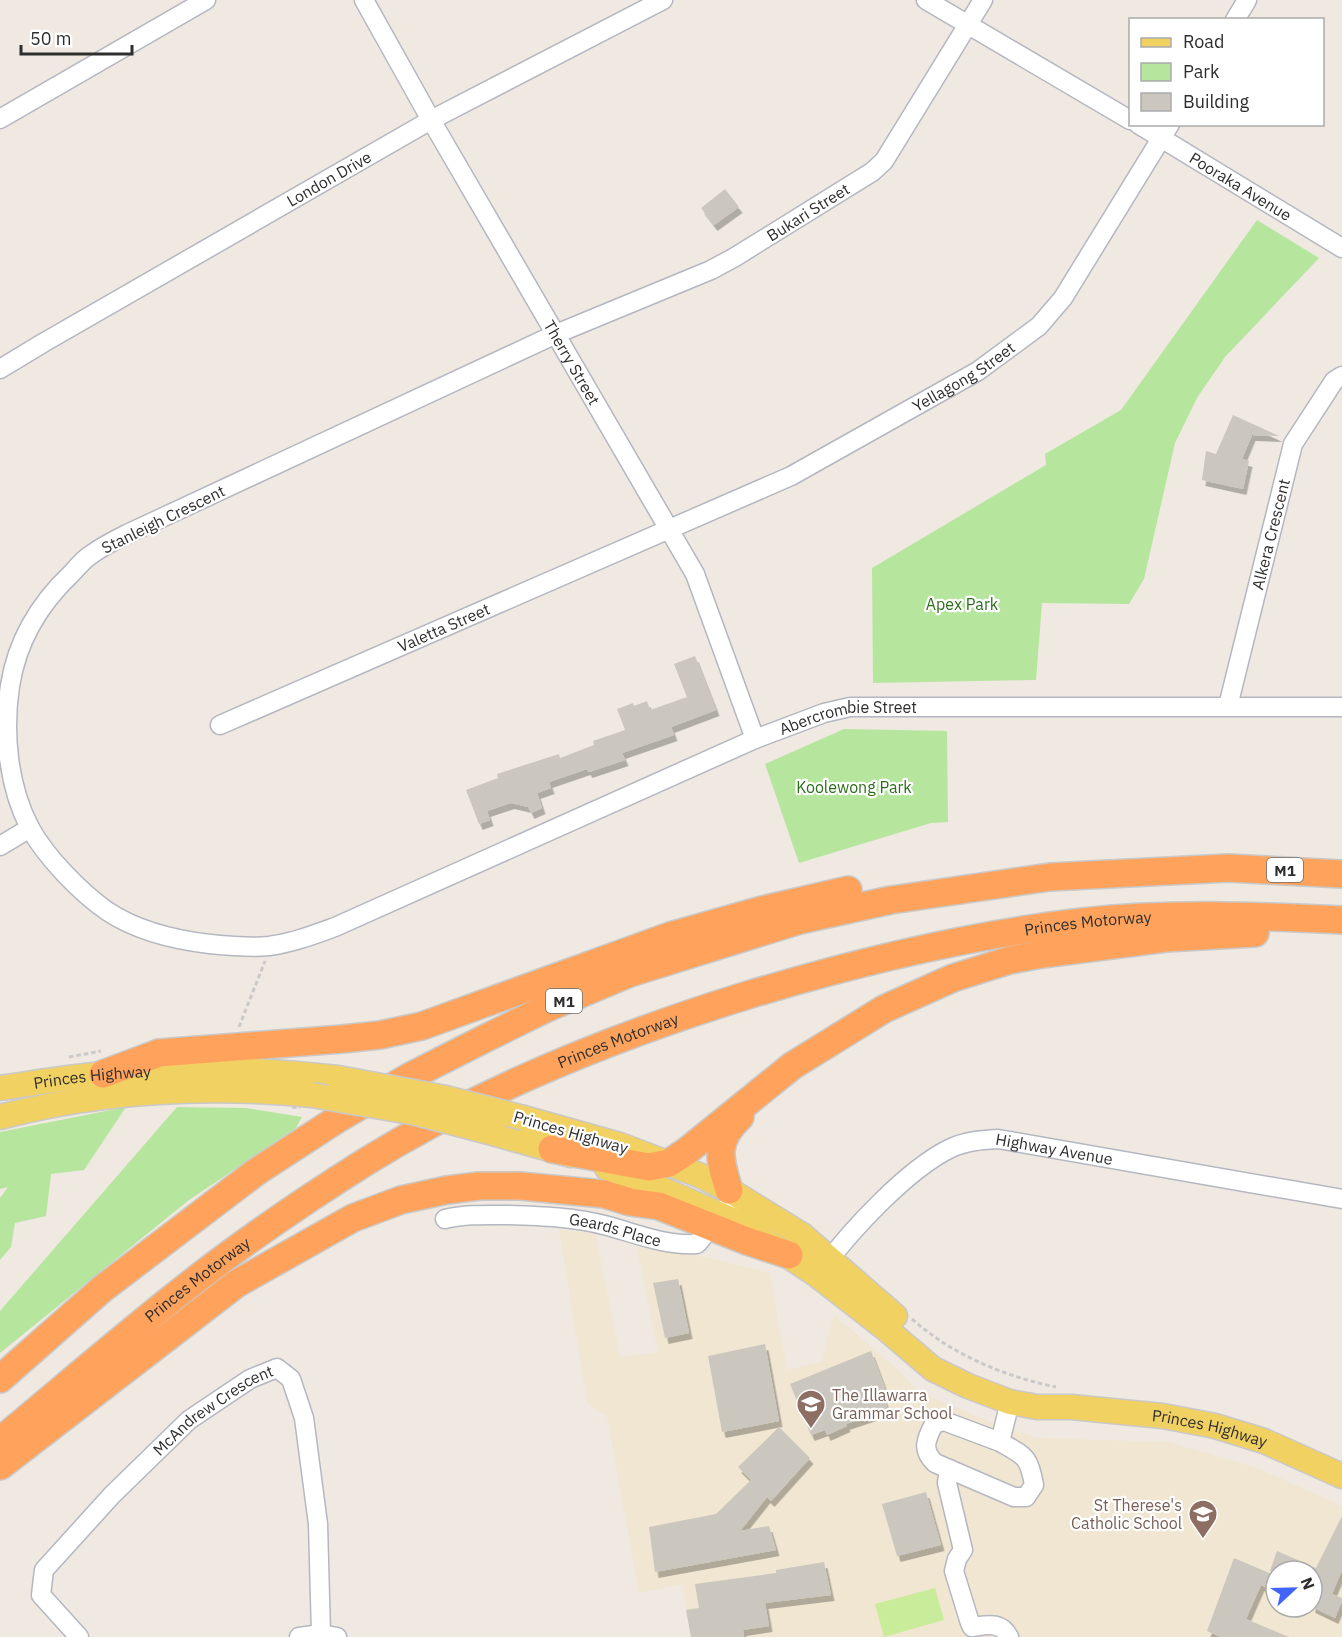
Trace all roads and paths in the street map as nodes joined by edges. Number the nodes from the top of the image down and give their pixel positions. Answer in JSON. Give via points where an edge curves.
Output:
{"nodes":[{"id":1,"x":206,"y":0,"type":"edge"},
{"id":2,"x":364,"y":0,"type":"edge"},
{"id":3,"x":663,"y":0,"type":"edge"},
{"id":4,"x":926,"y":0,"type":"edge"},
{"id":5,"x":983,"y":0,"type":"edge"},
{"id":6,"x":1247,"y":0,"type":"edge"},
{"id":7,"x":632,"y":7,"type":"edge"},
{"id":8,"x":1236,"y":18,"type":"edge"},
{"id":9,"x":968,"y":25,"type":"junction"},
{"id":10,"x":0,"y":119,"type":"edge"},
{"id":11,"x":1129,"y":119,"type":"edge"},
{"id":12,"x":431,"y":120,"type":"junction"},
{"id":13,"x":1146,"y":126,"type":"edge"},
{"id":14,"x":1165,"y":131,"type":"edge"},
{"id":15,"x":1342,"y":248,"type":"edge"},
{"id":16,"x":556,"y":334,"type":"junction"},
{"id":17,"x":0,"y":369,"type":"edge"},
{"id":18,"x":1342,"y":376,"type":"edge"},
{"id":19,"x":670,"y":530,"type":"junction"},
{"id":20,"x":1228,"y":706,"type":"junction"},
{"id":21,"x":1342,"y":707,"type":"edge"},
{"id":22,"x":220,"y":725,"type":"dead end"},
{"id":23,"x":755,"y":739,"type":"junction"},
{"id":24,"x":30,"y":828,"type":"junction"},
{"id":25,"x":0,"y":846,"type":"edge"},
{"id":26,"x":1228,"y":868,"type":"junction"},
{"id":27,"x":1342,"y":874,"type":"edge"},
{"id":28,"x":390,"y":902,"type":"joint"},
{"id":29,"x":1342,"y":920,"type":"edge"},
{"id":30,"x":1342,"y":934,"type":"edge"},
{"id":31,"x":265,"y":961,"type":"dead end"},
{"id":32,"x":238,"y":1028,"type":"dead end"},
{"id":33,"x":838,"y":1037,"type":"junction"},
{"id":34,"x":103,"y":1074,"type":"junction"},
{"id":35,"x":0,"y":1088,"type":"edge"},
{"id":36,"x":0,"y":1117,"type":"edge"},
{"id":37,"x":552,"y":1149,"type":"junction"},
{"id":38,"x":669,"y":1163,"type":"junction"},
{"id":39,"x":1342,"y":1199,"type":"edge"},
{"id":40,"x":719,"y":1210,"type":"junction"},
{"id":41,"x":445,"y":1219,"type":"dead end"},
{"id":42,"x":789,"y":1255,"type":"joint"},
{"id":43,"x":824,"y":1267,"type":"junction"},
{"id":44,"x":906,"y":1314,"type":"dead end"},
{"id":45,"x":0,"y":1379,"type":"edge"},
{"id":46,"x":1068,"y":1397,"type":"junction"},
{"id":47,"x":1010,"y":1401,"type":"junction"},
{"id":48,"x":0,"y":1441,"type":"edge"},
{"id":49,"x":1000,"y":1442,"type":"junction"},
{"id":50,"x":0,"y":1466,"type":"edge"},
{"id":51,"x":949,"y":1469,"type":"junction"},
{"id":52,"x":1342,"y":1476,"type":"edge"},
{"id":53,"x":329,"y":1635,"type":"edge"},
{"id":54,"x":79,"y":1637,"type":"edge"},
{"id":55,"x":299,"y":1637,"type":"edge"},
{"id":56,"x":1009,"y":1637,"type":"edge"}],
"edges":[{"from":1,"to":10,"type":"street"},
{"from":2,"to":12,"type":"street","name":"Therry Street"},
{"from":3,"to":7,"type":"street","name":"London Drive"},
{"from":4,"to":9,"type":"street"},
{"from":5,"to":9,"type":"street","name":"Bukari Street"},
{"from":6,"to":8,"type":"street"},
{"from":7,"to":12,"type":"street","name":"London Drive"},
{"from":9,"to":11,"type":"street"},
{"from":9,"to":16,"type":"street","name":"Bukari Street","via":[[884,161],[872,172],[719,266]]},
{"from":12,"to":16,"type":"street","name":"Therry Street"},
{"from":12,"to":17,"type":"street","name":"London Drive"},
{"from":13,"to":14,"type":"street","name":"Pooraka Avenue"},
{"from":14,"to":15,"type":"street","name":"Pooraka Avenue"},
{"from":14,"to":19,"type":"street","name":"Yellagong Street","via":[[1062,298],[1032,332],[978,371],[815,464]]},
{"from":16,"to":19,"type":"street","name":"Therry Street"},
{"from":16,"to":24,"type":"street","name":"Stanleigh Crescent","via":[[127,534],[90,555],[52,591],[33,619],[12,676],[7,742],[15,787]]},
{"from":18,"to":20,"type":"street","name":"Alkera Crescent","via":[[1334,381],[1293,444]]},
{"from":19,"to":22,"type":"street","name":"Valetta Street"},
{"from":19,"to":23,"type":"street","name":"Therry Street","via":[[695,574]]},
{"from":20,"to":21,"type":"street","name":"Abercrombie Street"},
{"from":20,"to":23,"type":"street","name":"Abercrombie Street","via":[[850,707]]},
{"from":23,"to":28,"type":"street","name":"Abercrombie Street"},
{"from":24,"to":25,"type":"street"},
{"from":24,"to":28,"type":"street","name":"Stanleigh Crescent","via":[[81,890],[108,911],[147,930],[191,942],[270,946],[302,939]]},
{"from":26,"to":27,"type":"highway","number":"M1"},
{"from":26,"to":34,"type":"highway","via":[[1219,860],[1067,861],[960,871],[889,883],[783,905],[670,936],[422,1026],[342,1039],[159,1053]]},
{"from":26,"to":45,"type":"highway","number":"M1","via":[[1050,877],[891,900],[800,920],[630,973],[490,1036],[339,1118],[256,1172],[102,1289]]},
{"from":29,"to":48,"type":"highway","name":"Princes Motorway","via":[[1231,915],[1159,917],[1085,921],[971,938],[826,971],[686,1014],[549,1066],[367,1161],[282,1218],[207,1271]]},
{"from":30,"to":33,"type":"highway","via":[[1244,933],[1166,938],[1010,960],[915,995]]},
{"from":31,"to":32,"type":"path"},
{"from":33,"to":38,"type":"highway","via":[[792,1066]]},
{"from":33,"to":40,"type":"highway","via":[[758,1100],[723,1137]]},
{"from":34,"to":35,"type":"main road","name":"Princes Highway"},
{"from":34,"to":38,"type":"main road","name":"Princes Highway","bridge":true,"via":[[227,1071],[338,1078],[446,1098],[524,1118]]},
{"from":36,"to":37,"type":"main road","name":"Princes Highway","bridge":true,"via":[[76,1101],[166,1091],[261,1090],[416,1113]]},
{"from":37,"to":38,"type":"highway","via":[[649,1167]]},
{"from":37,"to":40,"type":"main road","name":"Princes Highway"},
{"from":38,"to":40,"type":"main road","name":"Princes Highway","via":[[699,1175]]},
{"from":39,"to":43,"type":"street","name":"Highway Avenue","via":[[998,1139],[975,1140],[921,1165]]},
{"from":40,"to":41,"type":"street","name":"Geards Place","via":[[697,1244],[685,1245],[573,1218],[461,1215]]},
{"from":40,"to":42,"type":"highway"},
{"from":40,"to":43,"type":"main road","name":"Princes Highway","via":[[767,1212],[802,1235]]},
{"from":40,"to":50,"type":"highway","via":[[659,1206],[561,1189],[479,1186],[401,1200],[353,1218],[236,1284]]},
{"from":42,"to":43,"type":"main road","name":"Princes Highway"},
{"from":43,"to":46,"type":"main road","name":"Princes Highway","via":[[942,1354],[1012,1385]]},
{"from":43,"to":47,"type":"main road","name":"Princes Highway","via":[[933,1369]]},
{"from":44,"to":46,"type":"path","via":[[961,1355]]},
{"from":46,"to":47,"type":"main road","name":"Princes Highway","via":[[1037,1407]]},
{"from":46,"to":52,"type":"main road","name":"Princes Highway","via":[[1215,1426],[1264,1441]]},
{"from":47,"to":49,"type":"street"},
{"from":49,"to":51,"type":"street","via":[[944,1421],[934,1424],[926,1439],[928,1456]]},
{"from":49,"to":51,"type":"street","via":[[1030,1464],[1034,1485],[1026,1497],[1014,1497]]},
{"from":51,"to":56,"type":"street","via":[[947,1484],[963,1550],[954,1571],[970,1623],[972,1627],[994,1624],[1006,1630]]},
{"from":53,"to":54,"type":"street","name":"McAndrew Crescent","via":[[304,1418],[291,1379],[277,1368],[250,1379],[189,1420],[111,1495],[44,1570],[41,1595]]},
{"from":53,"to":55,"type":"street"}]}
